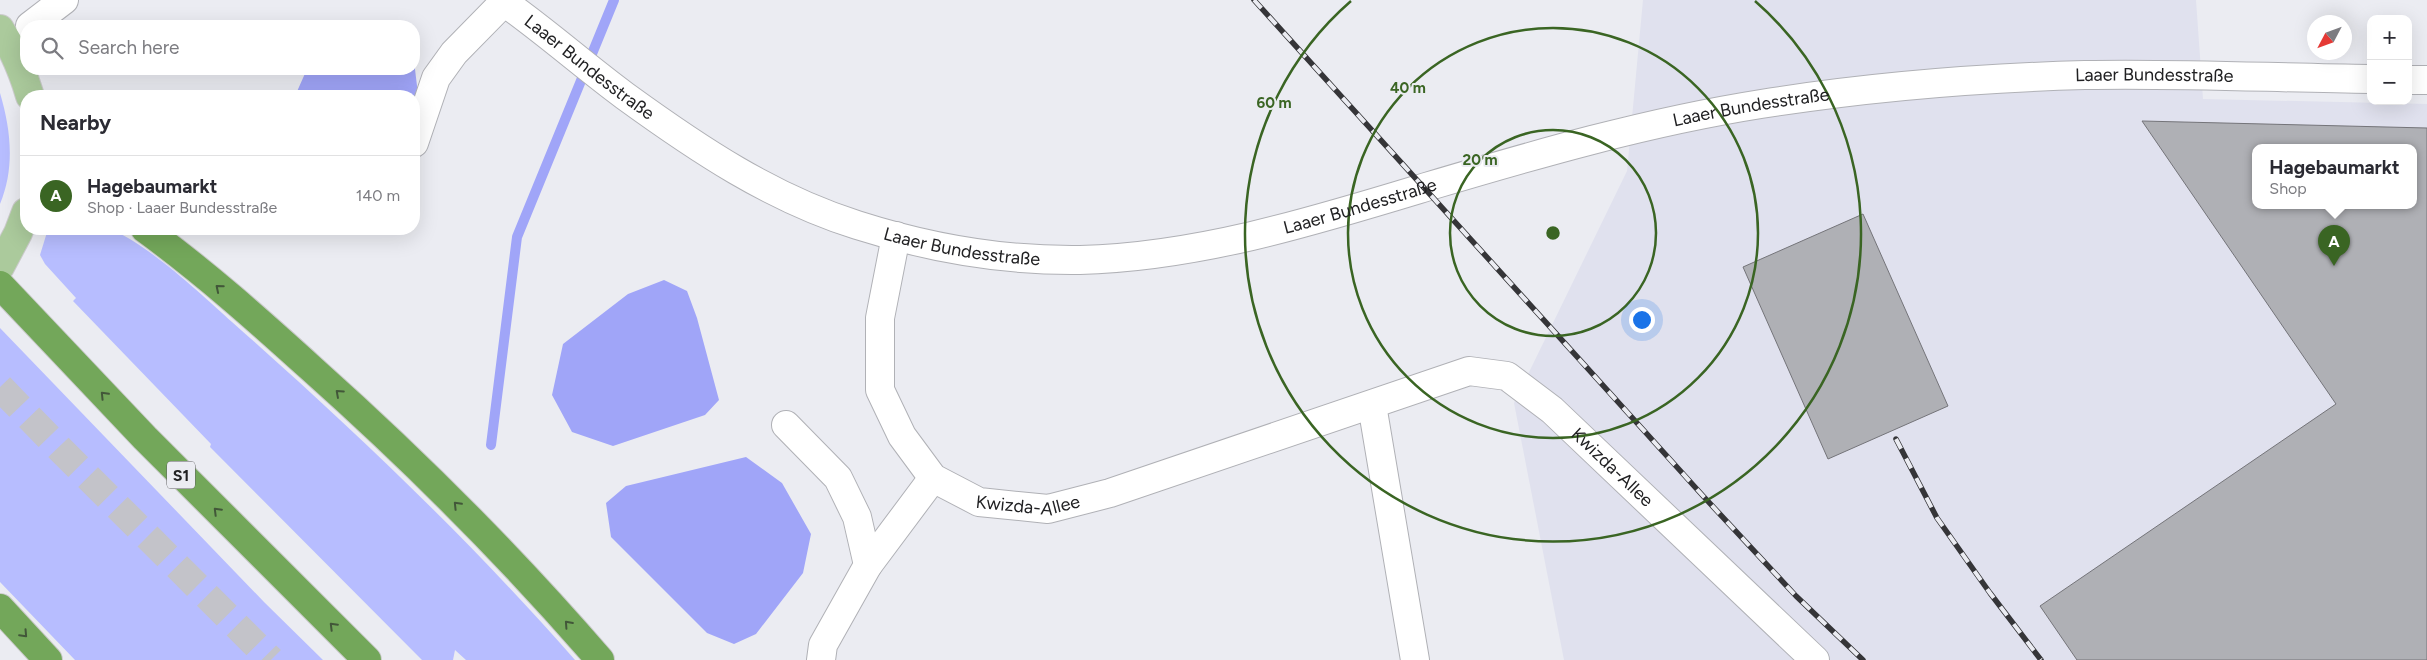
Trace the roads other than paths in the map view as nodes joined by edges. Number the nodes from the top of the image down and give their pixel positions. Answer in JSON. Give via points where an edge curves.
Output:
{"nodes":[{"id":1,"x":64,"y":0,"type":"edge"},
{"id":2,"x":502,"y":1,"type":"edge"},
{"id":3,"x":35,"y":20,"type":"edge"},
{"id":4,"x":17,"y":32,"type":"edge"},
{"id":5,"x":20,"y":52,"type":"edge"},
{"id":6,"x":24,"y":75,"type":"edge"},
{"id":7,"x":2367,"y":79,"type":"edge"},
{"id":8,"x":2412,"y":80,"type":"edge"},
{"id":9,"x":2427,"y":80,"type":"edge"},
{"id":10,"x":28,"y":90,"type":"edge"},
{"id":11,"x":420,"y":125,"type":"edge"},
{"id":12,"x":20,"y":227,"type":"edge"},
{"id":13,"x":153,"y":235,"type":"edge"},
{"id":14,"x":896,"y":236,"type":"junction"},
{"id":15,"x":0,"y":267,"type":"edge"},
{"id":16,"x":0,"y":285,"type":"edge"},
{"id":17,"x":1372,"y":405,"type":"junction"},
{"id":18,"x":786,"y":425,"type":"dead end"},
{"id":19,"x":933,"y":478,"type":"junction"},
{"id":20,"x":868,"y":565,"type":"junction"},
{"id":21,"x":0,"y":608,"type":"edge"},
{"id":22,"x":48,"y":660,"type":"edge"},
{"id":23,"x":367,"y":660,"type":"edge"},
{"id":24,"x":600,"y":660,"type":"edge"},
{"id":25,"x":821,"y":660,"type":"edge"},
{"id":26,"x":1415,"y":660,"type":"edge"},
{"id":27,"x":1815,"y":660,"type":"edge"}],
"edges":[{"from":1,"to":3,"type":"street"},
{"from":2,"to":11,"type":"street","via":[[454,53],[436,78]]},
{"from":2,"to":14,"type":"street","name":"Laaer Bundesstraße","via":[[623,95],[715,158],[764,187],[811,209]]},
{"from":4,"to":5,"type":"main road"},
{"from":6,"to":10,"type":"main road"},
{"from":7,"to":14,"type":"street","name":"Laaer Bundesstraße","via":[[2068,76],[1964,80],[1762,103],[1676,119],[1591,140],[1338,214],[1224,242],[1148,254],[1040,260],[995,256]]},
{"from":8,"to":9,"type":"street"},
{"from":12,"to":15,"type":"main road"},
{"from":24,"to":13,"type":"highway","one_way":true,"via":[[450,498],[361,413],[257,319]]},
{"from":14,"to":19,"type":"street","name":"Kwizda-Allee","via":[[880,318],[880,390],[902,436]]},
{"from":23,"to":16,"type":"highway","number":"S1","one_way":true,"via":[[145,438]]},
{"from":17,"to":19,"type":"street","name":"Kwizda-Allee","via":[[1110,494],[1048,509],[979,502]]},
{"from":17,"to":26,"type":"street"},
{"from":17,"to":27,"type":"street","name":"Kwizda-Allee","via":[[1468,371],[1507,376],[1552,410]]},
{"from":18,"to":20,"type":"street","via":[[838,478],[858,517]]},
{"from":19,"to":20,"type":"street"},
{"from":20,"to":25,"type":"street","via":[[823,645]]},
{"from":21,"to":22,"type":"highway","one_way":true}]}
